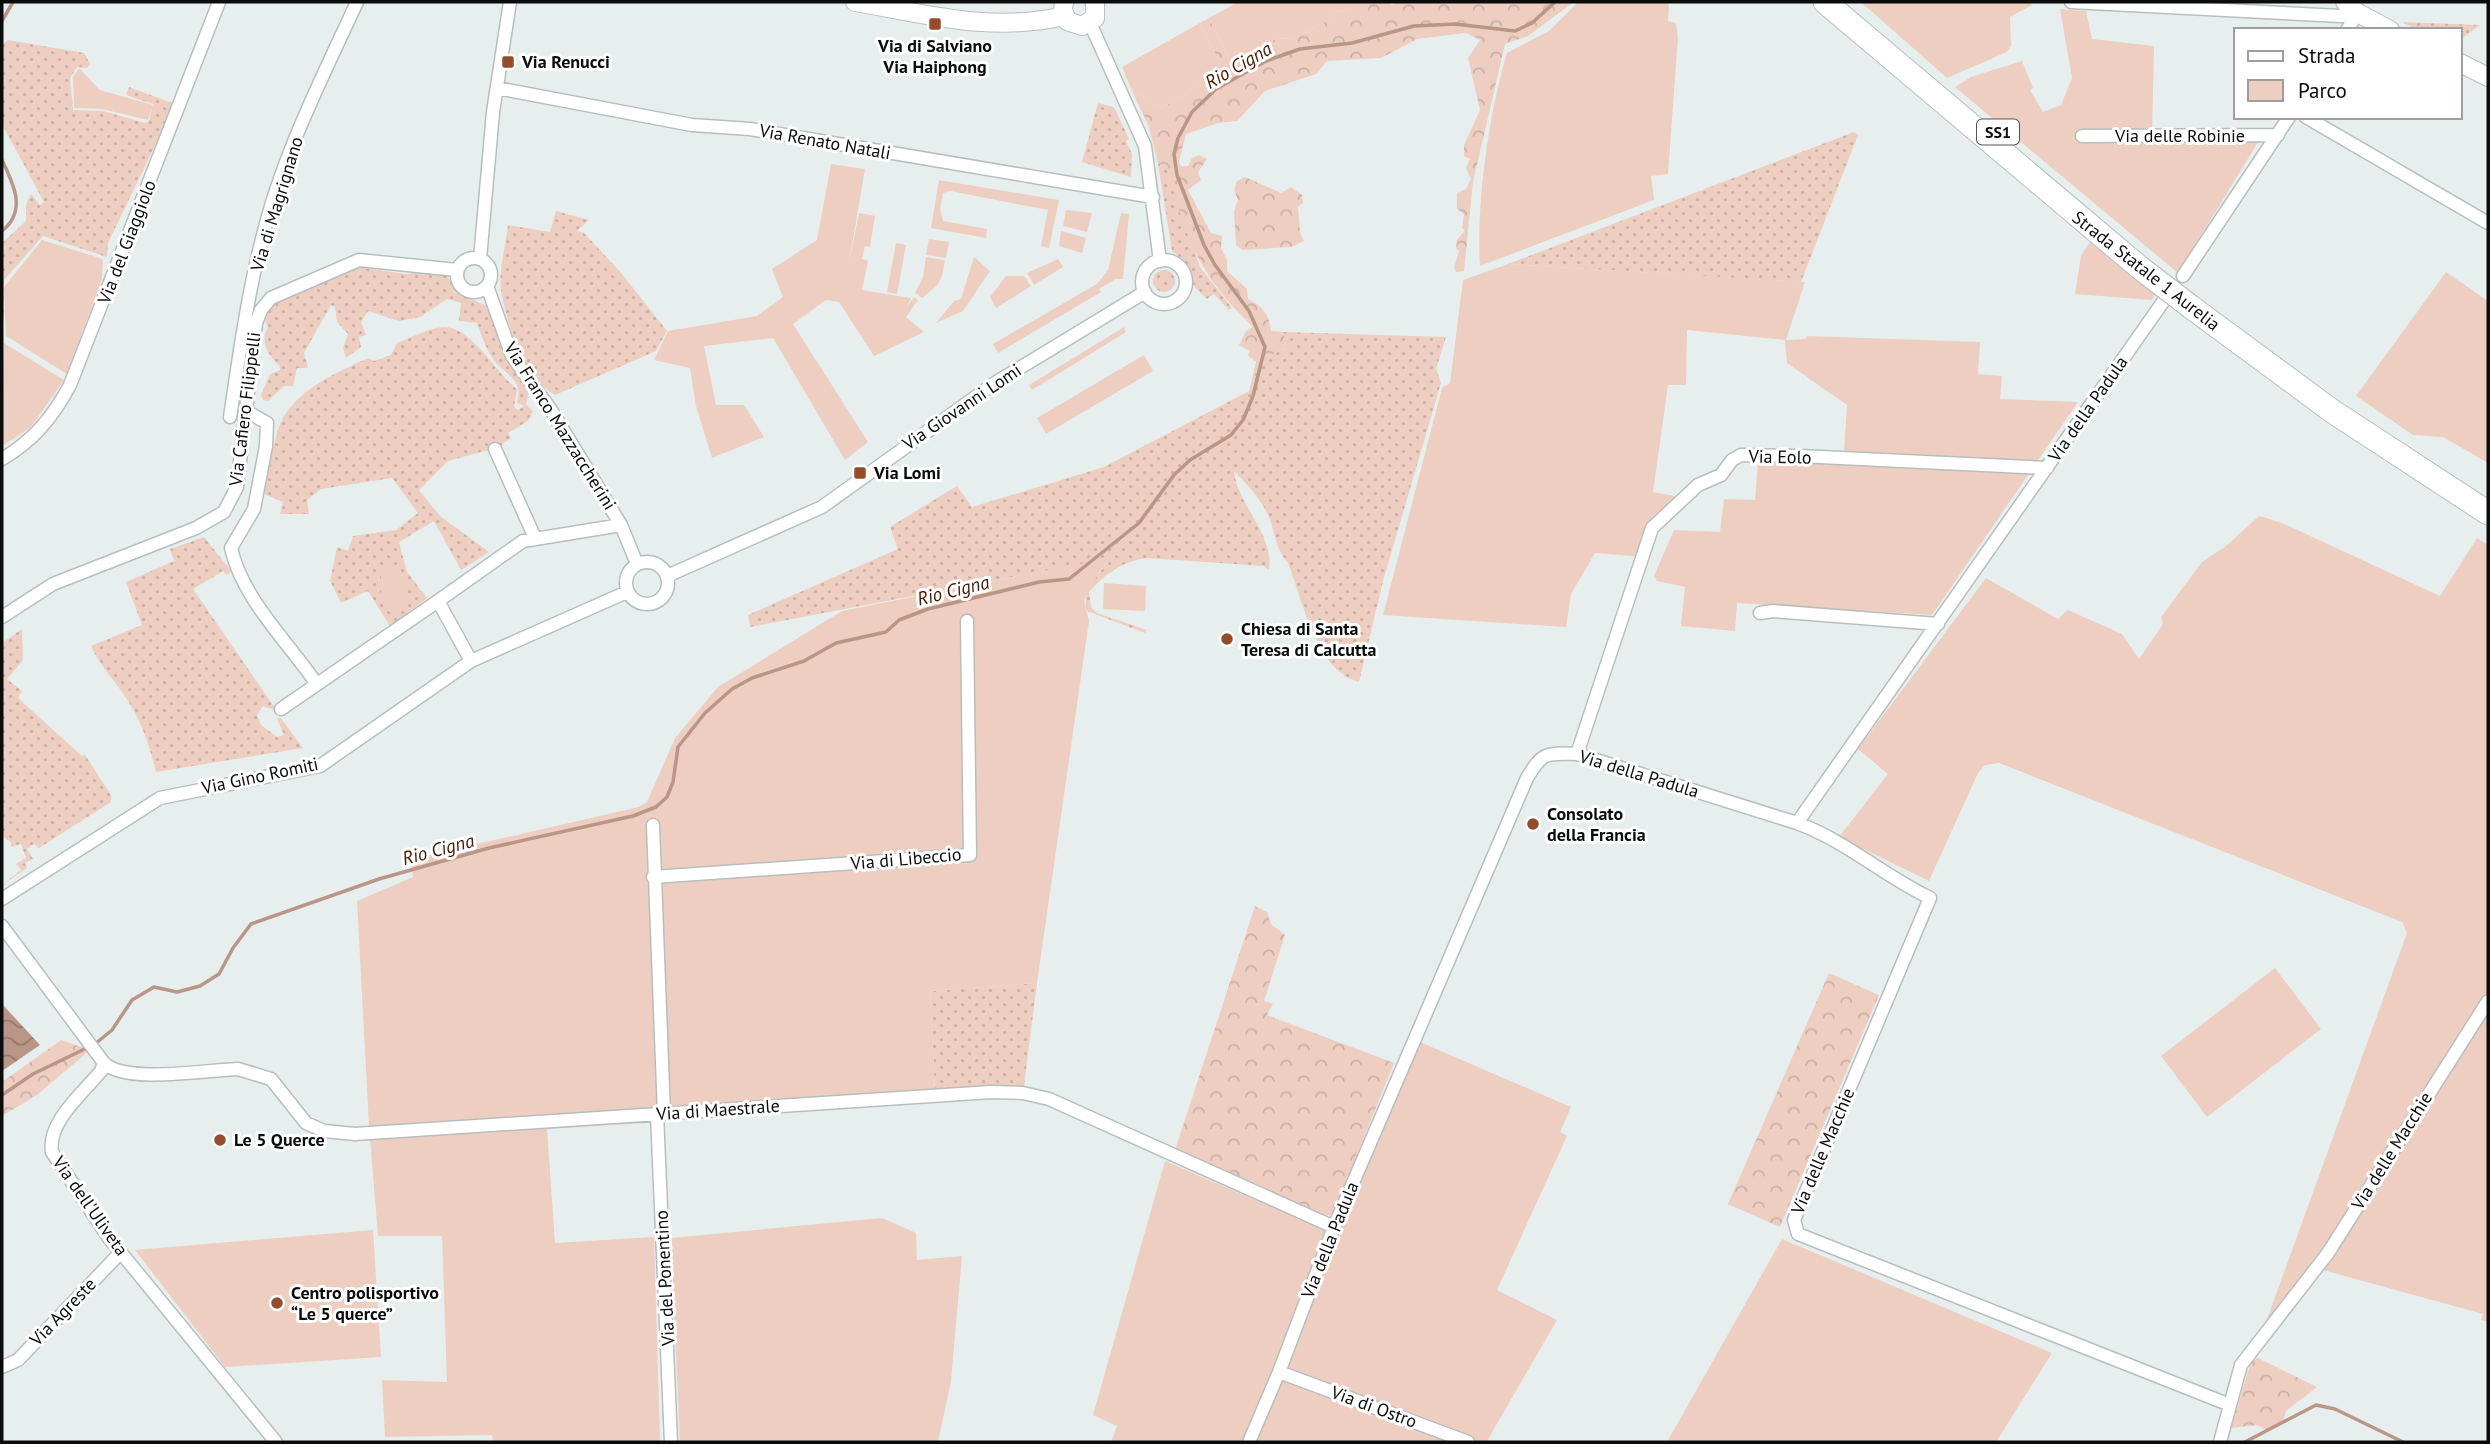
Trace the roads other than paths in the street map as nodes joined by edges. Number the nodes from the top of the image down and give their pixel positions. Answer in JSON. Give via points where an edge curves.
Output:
{"nodes":[{"id":1,"x":219,"y":2,"type":"edge"},
{"id":2,"x":357,"y":2,"type":"edge"},
{"id":3,"x":510,"y":2,"type":"edge"},
{"id":4,"x":855,"y":2,"type":"edge"},
{"id":5,"x":1095,"y":2,"type":"edge"},
{"id":6,"x":2071,"y":2,"type":"edge"},
{"id":7,"x":1841,"y":6,"type":"edge"},
{"id":8,"x":2352,"y":8,"type":"edge"},
{"id":9,"x":1064,"y":9,"type":"edge"},
{"id":10,"x":1090,"y":23,"type":"junction"},
{"id":11,"x":2347,"y":28,"type":"edge"},
{"id":12,"x":2387,"y":28,"type":"edge"},
{"id":13,"x":2462,"y":64,"type":"edge"},
{"id":14,"x":2488,"y":77,"type":"edge"},
{"id":15,"x":497,"y":88,"type":"junction"},
{"id":16,"x":2289,"y":119,"type":"edge"},
{"id":17,"x":2309,"y":119,"type":"edge"},
{"id":18,"x":2278,"y":135,"type":"junction"},
{"id":19,"x":2082,"y":136,"type":"dead end"},
{"id":20,"x":1153,"y":197,"type":"junction"},
{"id":21,"x":2488,"y":223,"type":"edge"},
{"id":22,"x":480,"y":259,"type":"junction"},
{"id":23,"x":1160,"y":261,"type":"junction"},
{"id":24,"x":457,"y":270,"type":"junction"},
{"id":25,"x":2183,"y":276,"type":"dead end"},
{"id":26,"x":487,"y":286,"type":"junction"},
{"id":27,"x":1145,"y":292,"type":"junction"},
{"id":28,"x":2165,"y":299,"type":"dead end"},
{"id":29,"x":2194,"y":302,"type":"junction"},
{"id":30,"x":246,"y":411,"type":"junction"},
{"id":31,"x":230,"y":417,"type":"dead end"},
{"id":32,"x":495,"y":449,"type":"dead end"},
{"id":33,"x":2,"y":459,"type":"edge"},
{"id":34,"x":2047,"y":468,"type":"junction"},
{"id":35,"x":2483,"y":494,"type":"edge"},
{"id":36,"x":2488,"y":513,"type":"edge"},
{"id":37,"x":621,"y":525,"type":"junction"},
{"id":38,"x":535,"y":538,"type":"junction"},
{"id":39,"x":637,"y":564,"type":"junction"},
{"id":40,"x":667,"y":576,"type":"junction"},
{"id":41,"x":627,"y":592,"type":"junction"},
{"id":42,"x":438,"y":601,"type":"junction"},
{"id":43,"x":1760,"y":613,"type":"dead end"},
{"id":44,"x":2,"y":617,"type":"edge"},
{"id":45,"x":967,"y":621,"type":"dead end"},
{"id":46,"x":1937,"y":624,"type":"junction"},
{"id":47,"x":471,"y":661,"type":"junction"},
{"id":48,"x":316,"y":683,"type":"junction"},
{"id":49,"x":281,"y":709,"type":"dead end"},
{"id":50,"x":1577,"y":754,"type":"junction"},
{"id":51,"x":1797,"y":823,"type":"junction"},
{"id":52,"x":653,"y":825,"type":"dead end"},
{"id":53,"x":653,"y":877,"type":"junction"},
{"id":54,"x":2,"y":899,"type":"edge"},
{"id":55,"x":2,"y":926,"type":"edge"},
{"id":56,"x":2488,"y":1001,"type":"edge"},
{"id":57,"x":100,"y":1058,"type":"junction"},
{"id":58,"x":660,"y":1114,"type":"junction"},
{"id":59,"x":1334,"y":1227,"type":"junction"},
{"id":60,"x":121,"y":1252,"type":"junction"},
{"id":61,"x":2,"y":1367,"type":"edge"},
{"id":62,"x":1279,"y":1372,"type":"junction"},
{"id":63,"x":2230,"y":1405,"type":"junction"},
{"id":64,"x":276,"y":1442,"type":"edge"},
{"id":65,"x":671,"y":1442,"type":"edge"},
{"id":66,"x":1249,"y":1442,"type":"edge"},
{"id":67,"x":1468,"y":1442,"type":"edge"},
{"id":68,"x":2220,"y":1442,"type":"edge"}],
"edges":[{"from":1,"to":33,"type":"street","name":"Via del Giaggiolo","via":[[70,385],[58,409],[38,432],[24,447]]},
{"from":2,"to":31,"type":"street","name":"Via di Magrignano","via":[[292,148],[262,236]]},
{"from":3,"to":15,"type":"street"},
{"from":4,"to":9,"type":"street","via":[[994,25],[1019,24]]},
{"from":5,"to":10,"type":"street","via":[[1097,12]]},
{"from":6,"to":8,"type":"street","via":[[2316,15]]},
{"from":7,"to":29,"type":"highway","name":"Strada Statale 1 Aurelia","number":"SS1","bridge":true},
{"from":8,"to":11,"type":"street"},
{"from":8,"to":12,"type":"street"},
{"from":9,"to":10,"type":"street","via":[[1076,26]]},
{"from":10,"to":20,"type":"street","via":[[1140,132]]},
{"from":13,"to":14,"type":"street"},
{"from":15,"to":20,"type":"street","name":"Via Renato Natali","via":[[692,125],[750,129]]},
{"from":15,"to":22,"type":"street"},
{"from":16,"to":18,"type":"street"},
{"from":17,"to":21,"type":"street"},
{"from":18,"to":19,"type":"street","name":"Via delle Robinie"},
{"from":18,"to":25,"type":"street"},
{"from":20,"to":23,"type":"street"},
{"from":22,"to":24,"type":"street","via":[[466,259]]},
{"from":22,"to":26,"type":"street","via":[[491,271]]},
{"from":23,"to":27,"type":"street","via":[[1144,272]]},
{"from":23,"to":27,"type":"street","via":[[1180,267],[1185,276],[1183,291],[1166,303],[1154,301]]},
{"from":24,"to":26,"type":"street","via":[[458,282],[465,290],[477,292]]},
{"from":24,"to":30,"type":"street","name":"Via Cafiero Filippelli","via":[[359,260],[280,291],[257,317]]},
{"from":26,"to":37,"type":"street","name":"Via Franco Mazzaccherini","via":[[512,356],[551,410]]},
{"from":27,"to":40,"type":"street","name":"Via Giovanni Lomi","via":[[995,383],[822,507]]},
{"from":28,"to":34,"type":"street","name":"Via della Padula"},
{"from":29,"to":35,"type":"highway","name":"Strada Statale 1 Aurelia","number":"SS1"},
{"from":29,"to":36,"type":"highway","name":"Strada Statale 1 Aurelia","number":"SS1","via":[[2332,411]]},
{"from":30,"to":44,"type":"street","name":"Via Cafiero Filippelli","via":[[237,487],[232,502],[219,516],[54,584]]},
{"from":30,"to":48,"type":"street","via":[[267,423],[267,435],[254,509],[231,548],[234,562],[270,622]]},
{"from":32,"to":38,"type":"street"},
{"from":34,"to":46,"type":"street","name":"Via della Padula"},
{"from":34,"to":50,"type":"street","name":"Via Eolo","via":[[1800,456],[1741,455],[1732,460],[1721,475],[1698,485],[1653,528]]},
{"from":37,"to":38,"type":"street"},
{"from":37,"to":39,"type":"street","name":"Via Franco Mazzaccherini"},
{"from":38,"to":42,"type":"street","via":[[523,541]]},
{"from":39,"to":40,"type":"street","via":[[657,564]]},
{"from":39,"to":41,"type":"street","via":[[627,576]]},
{"from":40,"to":41,"type":"street","via":[[664,596],[652,604],[638,603]]},
{"from":41,"to":47,"type":"street","name":"Via Gino Romiti"},
{"from":42,"to":47,"type":"street"},
{"from":42,"to":48,"type":"street"},
{"from":43,"to":46,"type":"street"},
{"from":45,"to":53,"type":"street","name":"Via di Libeccio","via":[[970,855]]},
{"from":46,"to":51,"type":"street","name":"Via della Padula"},
{"from":47,"to":54,"type":"street","name":"Via Gino Romiti","via":[[320,766],[160,798]]},
{"from":48,"to":49,"type":"street"},
{"from":50,"to":51,"type":"street","name":"Via della Padula"},
{"from":50,"to":59,"type":"street","name":"Via della Padula","via":[[1542,755],[1527,778]]},
{"from":51,"to":63,"type":"street","name":"Via delle Macchie","via":[[1930,898],[1794,1220],[1798,1234]]},
{"from":52,"to":53,"type":"street"},
{"from":53,"to":58,"type":"street"},
{"from":55,"to":57,"type":"street"},
{"from":56,"to":63,"type":"street","name":"Via delle Macchie","via":[[2328,1254],[2241,1365]]},
{"from":57,"to":58,"type":"street","name":"Via di Maestrale","via":[[113,1072],[252,1072],[271,1079],[306,1123],[324,1131],[355,1134]]},
{"from":57,"to":60,"type":"street","name":"Via dell'Uliveta","via":[[101,1071],[57,1124],[51,1148],[79,1197]]},
{"from":58,"to":59,"type":"street","name":"Via di Maestrale","via":[[1023,1093],[1049,1099]]},
{"from":58,"to":65,"type":"street","name":"Via del Ponentino"},
{"from":59,"to":62,"type":"street","name":"Via della Padula"},
{"from":60,"to":61,"type":"street","name":"Via Agreste","via":[[18,1360]]},
{"from":60,"to":64,"type":"street","name":"Via dell'Uliveta"},
{"from":62,"to":66,"type":"street","name":"Via della Padula"},
{"from":62,"to":67,"type":"street","name":"Via di Ostro"},
{"from":63,"to":68,"type":"street","name":"Via delle Macchie"}]}
